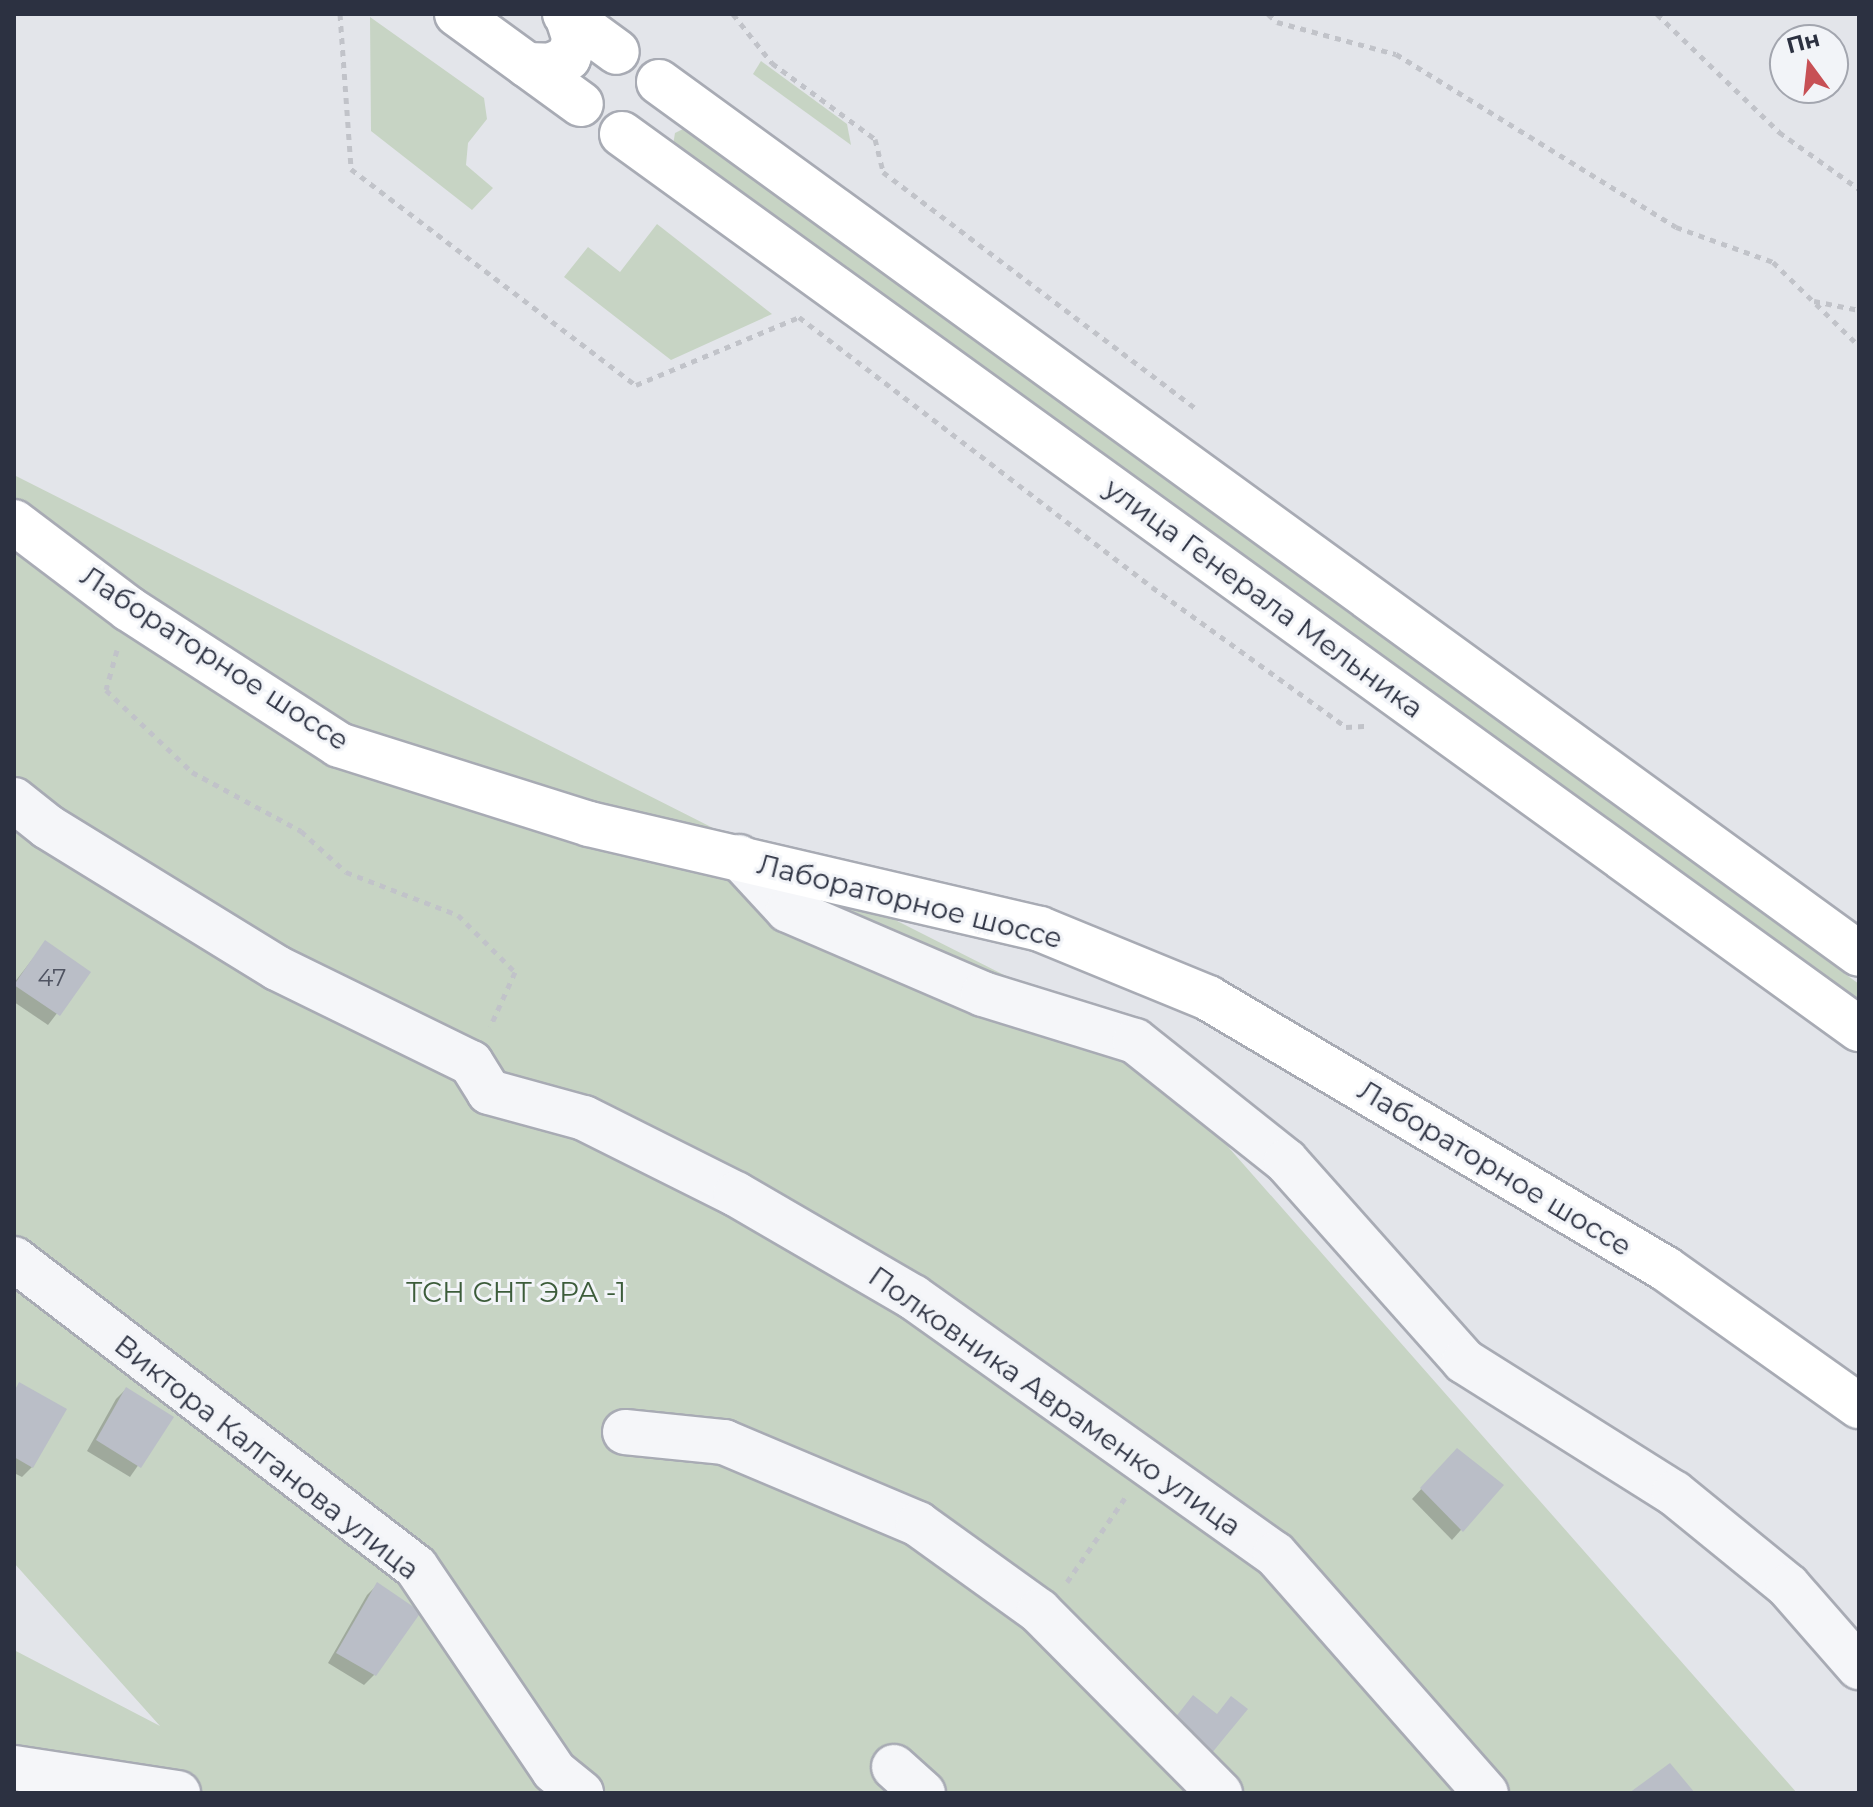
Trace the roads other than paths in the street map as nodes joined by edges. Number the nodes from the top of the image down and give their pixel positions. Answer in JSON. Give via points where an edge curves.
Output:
{"nodes":[{"id":1,"x":457,"y":14,"type":"edge"},
{"id":2,"x":566,"y":15,"type":"edge"},
{"id":3,"x":617,"y":52,"type":"dead end"},
{"id":4,"x":527,"y":65,"type":"junction"},
{"id":5,"x":659,"y":82,"type":"dead end"},
{"id":6,"x":581,"y":104,"type":"dead end"},
{"id":7,"x":705,"y":115,"type":"junction"},
{"id":8,"x":622,"y":134,"type":"dead end"},
{"id":9,"x":669,"y":168,"type":"junction"},
{"id":10,"x":14,"y":522,"type":"edge"},
{"id":11,"x":14,"y":800,"type":"edge"},
{"id":12,"x":739,"y":857,"type":"junction"},
{"id":13,"x":1859,"y":954,"type":"edge"},
{"id":14,"x":1859,"y":1029,"type":"edge"},
{"id":15,"x":14,"y":1259,"type":"edge"},
{"id":16,"x":1859,"y":1406,"type":"edge"},
{"id":17,"x":625,"y":1432,"type":"dead end"},
{"id":18,"x":1859,"y":1667,"type":"edge"},
{"id":19,"x":14,"y":1768,"type":"edge"},
{"id":20,"x":178,"y":1793,"type":"edge"},
{"id":21,"x":581,"y":1793,"type":"edge"},
{"id":22,"x":1220,"y":1793,"type":"edge"},
{"id":23,"x":1486,"y":1793,"type":"edge"}],
"edges":[{"from":1,"to":4,"type":"main road"},
{"from":2,"to":3,"type":"main road"},
{"from":2,"to":4,"type":"main road","via":[[575,40],[568,58],[550,66]]},
{"from":4,"to":6,"type":"main road"},
{"from":5,"to":7,"type":"main road"},
{"from":7,"to":9,"type":"main road","via":[[682,120],[670,132]]},
{"from":7,"to":13,"type":"main road"},
{"from":8,"to":9,"type":"main road","name":"улица Генерала Мельника"},
{"from":9,"to":14,"type":"main road","name":"улица Генерала Мельника"},
{"from":10,"to":12,"type":"main road","name":"Лабораторное шоссе","via":[[129,609],[339,745],[589,824]]},
{"from":11,"to":23,"type":"street","name":"Полковника Авраменко улица","via":[[48,827],[277,968],[471,1063],[489,1092],[584,1118],[736,1194],[913,1297],[1275,1554]]},
{"from":12,"to":16,"type":"main road","name":"Лабораторное шоссе","via":[[1040,929],[1208,998],[1666,1269]]},
{"from":12,"to":18,"type":"street","via":[[788,910],[983,994],[1135,1041],[1286,1161],[1464,1361],[1674,1493],[1788,1586]]},
{"from":15,"to":21,"type":"street","name":"Виктора Калганова улица","via":[[416,1567],[554,1771]]},
{"from":17,"to":22,"type":"street","via":[[724,1442],[918,1524],[1039,1611]]},
{"from":19,"to":20,"type":"street"}]}
